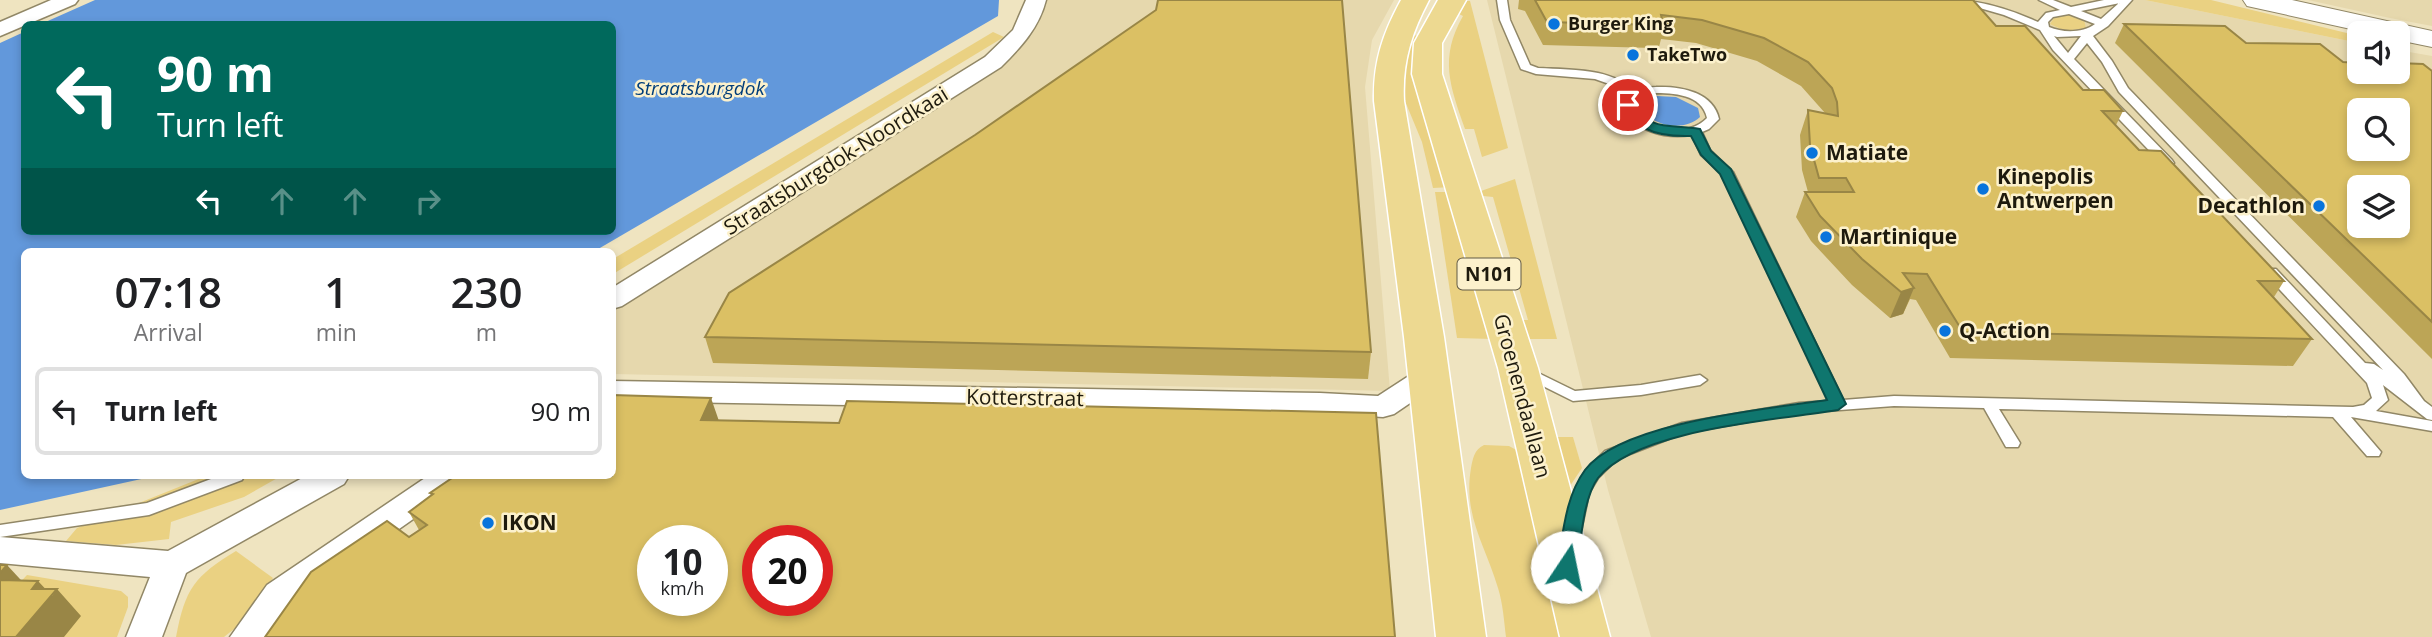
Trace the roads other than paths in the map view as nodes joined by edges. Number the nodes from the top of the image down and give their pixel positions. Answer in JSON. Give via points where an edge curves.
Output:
{"nodes":[{"id":1,"x":68,"y":0,"type":"edge"},
{"id":2,"x":1036,"y":0,"type":"edge"},
{"id":3,"x":1415,"y":0,"type":"edge"},
{"id":4,"x":1452,"y":0,"type":"edge"},
{"id":5,"x":1502,"y":0,"type":"edge"},
{"id":6,"x":1957,"y":0,"type":"edge"},
{"id":7,"x":2044,"y":0,"type":"edge"},
{"id":8,"x":2118,"y":0,"type":"edge"},
{"id":9,"x":2127,"y":0,"type":"edge"},
{"id":10,"x":2256,"y":0,"type":"edge"},
{"id":11,"x":2074,"y":10,"type":"junction"},
{"id":12,"x":2104,"y":24,"type":"junction"},
{"id":13,"x":2044,"y":29,"type":"junction"},
{"id":14,"x":0,"y":30,"type":"edge"},
{"id":15,"x":2088,"y":35,"type":"junction"},
{"id":16,"x":2432,"y":39,"type":"edge"},
{"id":17,"x":2068,"y":58,"type":"junction"},
{"id":18,"x":1642,"y":92,"type":"junction"},
{"id":19,"x":1696,"y":131,"type":"junction"},
{"id":20,"x":2177,"y":173,"type":"edge"},
{"id":21,"x":2257,"y":257,"type":"edge"},
{"id":22,"x":616,"y":298,"type":"edge"},
{"id":23,"x":2342,"y":346,"type":"junction"},
{"id":24,"x":1518,"y":368,"type":"junction"},
{"id":25,"x":1428,"y":377,"type":"junction"},
{"id":26,"x":1700,"y":380,"type":"dead end"},
{"id":27,"x":616,"y":391,"type":"edge"},
{"id":28,"x":1988,"y":403,"type":"junction"},
{"id":29,"x":1838,"y":404,"type":"junction"},
{"id":30,"x":2418,"y":404,"type":"junction"},
{"id":31,"x":2344,"y":412,"type":"junction"},
{"id":32,"x":2432,"y":415,"type":"edge"},
{"id":33,"x":2432,"y":426,"type":"edge"},
{"id":34,"x":2012,"y":443,"type":"dead end"},
{"id":35,"x":2373,"y":452,"type":"dead end"},
{"id":36,"x":228,"y":479,"type":"edge"},
{"id":37,"x":328,"y":479,"type":"edge"},
{"id":38,"x":449,"y":479,"type":"edge"},
{"id":39,"x":0,"y":531,"type":"edge"},
{"id":40,"x":0,"y":550,"type":"edge"},
{"id":41,"x":172,"y":565,"type":"junction"},
{"id":42,"x":1567,"y":567,"type":"junction"},
{"id":43,"x":144,"y":637,"type":"edge"},
{"id":44,"x":248,"y":637,"type":"edge"},
{"id":45,"x":1461,"y":637,"type":"edge"},
{"id":46,"x":1585,"y":637,"type":"edge"}],
"edges":[{"from":1,"to":14,"type":"street"},
{"from":2,"to":22,"type":"street","name":"Straatsburgdok-Noordkaai","via":[[1022,34],[993,62]]},
{"from":3,"to":25,"type":"main road","via":[[1391,49],[1388,82]]},
{"from":4,"to":24,"type":"main road","name":"Groenendaallaan","number":"N101","via":[[1428,43],[1427,74]]},
{"from":5,"to":18,"type":"lane","via":[[1520,61],[1536,71],[1597,76]]},
{"from":6,"to":13,"type":"lane","via":[[2008,13]]},
{"from":7,"to":11,"type":"lane"},
{"from":8,"to":11,"type":"lane"},
{"from":9,"to":12,"type":"lane"},
{"from":10,"to":16,"type":"street"},
{"from":11,"to":12,"type":"lane"},
{"from":11,"to":13,"type":"lane","via":[[2050,15],[2043,21]]},
{"from":12,"to":15,"type":"lane"},
{"from":13,"to":15,"type":"lane"},
{"from":13,"to":17,"type":"lane"},
{"from":15,"to":17,"type":"lane"},
{"from":15,"to":30,"type":"lane","via":[[2123,90],[2399,378]]},
{"from":17,"to":20,"type":"lane"},
{"from":18,"to":19,"type":"lane","via":[[1628,105],[1640,122],[1673,132]]},
{"from":18,"to":19,"type":"lane","via":[[1674,91],[1704,102],[1713,119]]},
{"from":19,"to":29,"type":"lane","via":[[1706,152],[1727,172]]},
{"from":21,"to":23,"type":"lane"},
{"from":23,"to":30,"type":"lane"},
{"from":23,"to":31,"type":"lane","via":[[2374,381],[2379,394],[2376,405]]},
{"from":24,"to":26,"type":"lane","via":[[1573,396]]},
{"from":24,"to":42,"type":"main road","name":"Groenendaallaan"},
{"from":25,"to":27,"type":"street","name":"Kotterstraat","via":[[1383,407]]},
{"from":25,"to":45,"type":"main road"},
{"from":28,"to":29,"type":"lane"},
{"from":28,"to":31,"type":"lane"},
{"from":28,"to":34,"type":"lane"},
{"from":29,"to":42,"type":"lane","via":[[1682,429],[1611,455],[1581,493]]},
{"from":30,"to":32,"type":"lane"},
{"from":31,"to":33,"type":"lane"},
{"from":31,"to":35,"type":"lane"},
{"from":36,"to":39,"type":"lane","via":[[149,509]]},
{"from":37,"to":41,"type":"street"},
{"from":38,"to":44,"type":"street","via":[[279,595]]},
{"from":40,"to":41,"type":"street"},
{"from":41,"to":43,"type":"street"},
{"from":42,"to":46,"type":"main road","name":"Groenendaallaan"}]}
